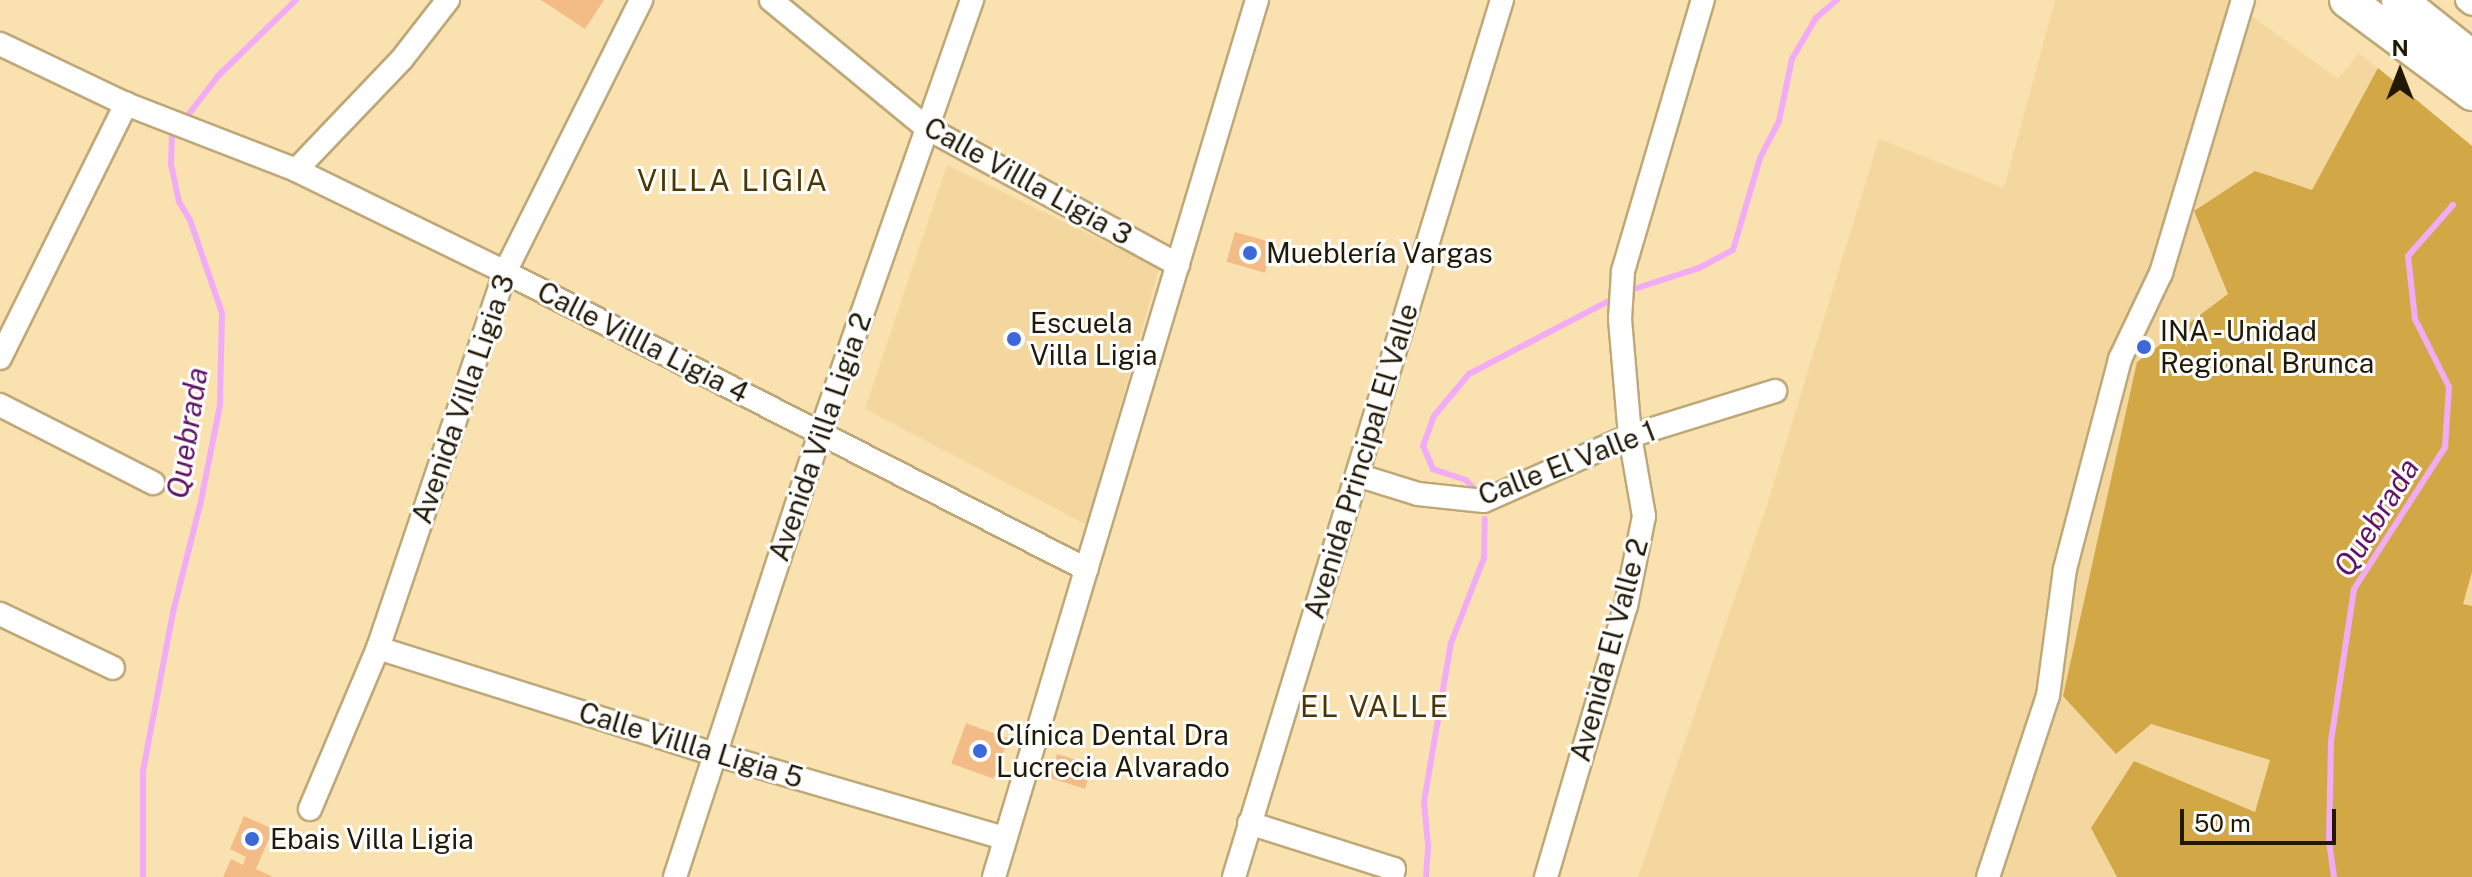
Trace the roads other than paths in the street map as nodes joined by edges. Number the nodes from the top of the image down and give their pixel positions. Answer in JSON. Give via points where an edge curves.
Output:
{"nodes":[{"id":1,"x":448,"y":0,"type":"edge"},
{"id":2,"x":641,"y":0,"type":"edge"},
{"id":3,"x":771,"y":0,"type":"edge"},
{"id":4,"x":972,"y":0,"type":"edge"},
{"id":5,"x":1257,"y":0,"type":"edge"},
{"id":6,"x":1502,"y":0,"type":"edge"},
{"id":7,"x":1703,"y":0,"type":"edge"},
{"id":8,"x":2243,"y":0,"type":"edge"},
{"id":9,"x":2347,"y":0,"type":"edge"},
{"id":10,"x":2467,"y":0,"type":"edge"},
{"id":11,"x":2407,"y":3,"type":"edge"},
{"id":12,"x":2472,"y":4,"type":"edge"},
{"id":13,"x":0,"y":44,"type":"edge"},
{"id":14,"x":2472,"y":58,"type":"edge"},
{"id":15,"x":2472,"y":93,"type":"edge"},
{"id":16,"x":126,"y":104,"type":"junction"},
{"id":17,"x":927,"y":128,"type":"junction"},
{"id":18,"x":296,"y":170,"type":"junction"},
{"id":19,"x":1178,"y":265,"type":"junction"},
{"id":20,"x":505,"y":272,"type":"junction"},
{"id":21,"x":0,"y":358,"type":"edge"},
{"id":22,"x":1775,"y":391,"type":"dead end"},
{"id":23,"x":0,"y":405,"type":"edge"},
{"id":24,"x":820,"y":434,"type":"junction"},
{"id":25,"x":1630,"y":436,"type":"junction"},
{"id":26,"x":1357,"y":475,"type":"junction"},
{"id":27,"x":153,"y":483,"type":"dead end"},
{"id":28,"x":1086,"y":569,"type":"junction"},
{"id":29,"x":0,"y":614,"type":"edge"},
{"id":30,"x":378,"y":648,"type":"junction"},
{"id":31,"x":113,"y":668,"type":"dead end"},
{"id":32,"x":715,"y":754,"type":"junction"},
{"id":33,"x":310,"y":809,"type":"dead end"},
{"id":34,"x":1249,"y":823,"type":"junction"},
{"id":35,"x":1005,"y":838,"type":"junction"},
{"id":36,"x":675,"y":877,"type":"edge"},
{"id":37,"x":994,"y":877,"type":"edge"},
{"id":38,"x":1234,"y":877,"type":"edge"},
{"id":39,"x":1392,"y":877,"type":"edge"},
{"id":40,"x":1546,"y":877,"type":"edge"},
{"id":41,"x":1988,"y":877,"type":"edge"}],
"edges":[{"from":1,"to":18,"type":"street","via":[[402,59]]},
{"from":2,"to":20,"type":"street","name":"Avenida Villa Ligia 3"},
{"from":3,"to":17,"type":"street","name":"Calle Villla Ligia 3"},
{"from":4,"to":17,"type":"street","name":"Avenida Villa Ligia 2"},
{"from":5,"to":19,"type":"street"},
{"from":6,"to":26,"type":"street","name":"Avenida Principal El Valle"},
{"from":7,"to":25,"type":"street","name":"Avenida El Valle 2","via":[[1622,278]]},
{"from":8,"to":41,"type":"street","via":[[2161,273],[2120,359],[2065,569],[2048,696]]},
{"from":9,"to":15,"type":"highway"},
{"from":10,"to":12,"type":"street"},
{"from":11,"to":14,"type":"highway"},
{"from":13,"to":16,"type":"street","name":"Calle Villla Ligia 4"},
{"from":16,"to":18,"type":"street","name":"Calle Villla Ligia 4"},
{"from":16,"to":21,"type":"street"},
{"from":17,"to":19,"type":"street","name":"Calle Villla Ligia 3"},
{"from":17,"to":24,"type":"street","name":"Avenida Villa Ligia 2"},
{"from":18,"to":20,"type":"street","name":"Calle Villla Ligia 4"},
{"from":19,"to":28,"type":"street"},
{"from":20,"to":24,"type":"street","name":"Calle Villla Ligia 4"},
{"from":20,"to":30,"type":"street","name":"Avenida Villa Ligia 3"},
{"from":22,"to":25,"type":"street","name":"Calle El Valle 1"},
{"from":23,"to":27,"type":"street"},
{"from":24,"to":28,"type":"street","name":"Calle Villla Ligia 4"},
{"from":24,"to":32,"type":"street","name":"Avenida Villa Ligia 2"},
{"from":25,"to":26,"type":"street","name":"Calle El Valle 1","via":[[1484,501],[1418,494]]},
{"from":25,"to":40,"type":"street","name":"Avenida El Valle 2","via":[[1644,516],[1626,606]]},
{"from":26,"to":34,"type":"street","name":"Avenida Principal El Valle"},
{"from":28,"to":35,"type":"street"},
{"from":29,"to":31,"type":"street"},
{"from":30,"to":32,"type":"street","name":"Calle Villla Ligia 5"},
{"from":30,"to":33,"type":"street","name":"Avenida Villa Ligia 3"},
{"from":32,"to":35,"type":"street","name":"Calle Villla Ligia 5"},
{"from":32,"to":36,"type":"street","name":"Avenida Villa Ligia 2"},
{"from":34,"to":38,"type":"street","name":"Avenida Principal El Valle"},
{"from":34,"to":39,"type":"street","via":[[1394,869]]},
{"from":35,"to":37,"type":"street"}]}
